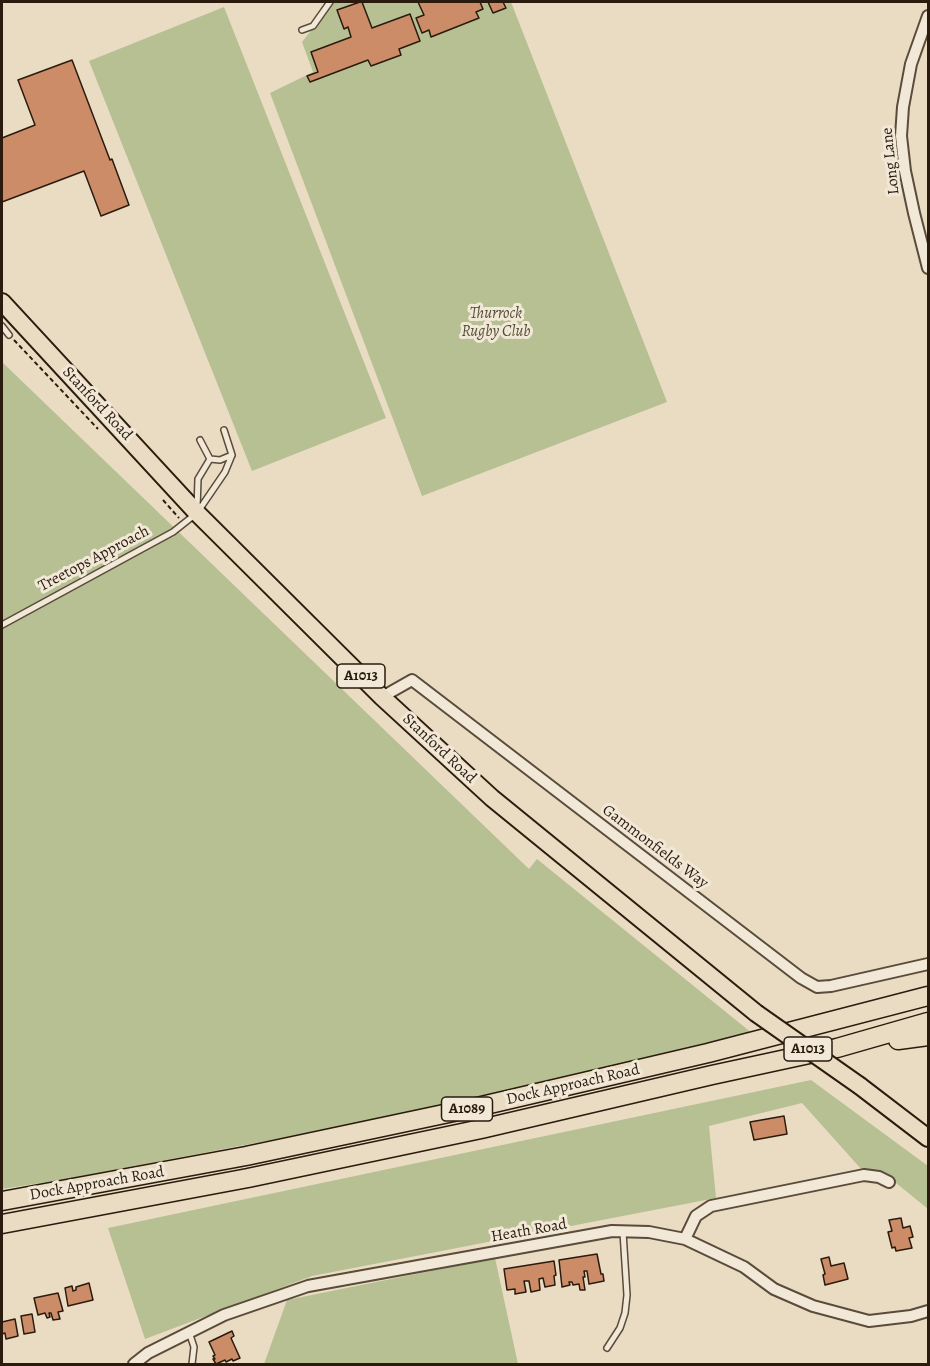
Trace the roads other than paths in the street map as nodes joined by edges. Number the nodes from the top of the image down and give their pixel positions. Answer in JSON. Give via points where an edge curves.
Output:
{"nodes":[{"id":1,"x":330,"y":2,"type":"edge"},
{"id":2,"x":928,"y":16,"type":"edge"},
{"id":3,"x":302,"y":30,"type":"dead end"},
{"id":4,"x":928,"y":268,"type":"edge"},
{"id":5,"x":2,"y":302,"type":"edge"},
{"id":6,"x":2,"y":326,"type":"edge"},
{"id":7,"x":9,"y":335,"type":"road end"},
{"id":8,"x":224,"y":430,"type":"dead end"},
{"id":9,"x":200,"y":440,"type":"dead end"},
{"id":10,"x":232,"y":455,"type":"junction"},
{"id":11,"x":210,"y":459,"type":"junction"},
{"id":12,"x":197,"y":513,"type":"junction"},
{"id":13,"x":2,"y":625,"type":"edge"},
{"id":14,"x":382,"y":697,"type":"junction"},
{"id":15,"x":928,"y":964,"type":"edge"},
{"id":16,"x":928,"y":996,"type":"edge"},
{"id":17,"x":928,"y":1022,"type":"edge"},
{"id":18,"x":928,"y":1036,"type":"edge"},
{"id":19,"x":837,"y":1048,"type":"junction"},
{"id":20,"x":928,"y":1138,"type":"edge"},
{"id":21,"x":889,"y":1182,"type":"dead end"},
{"id":22,"x":2,"y":1201,"type":"edge"},
{"id":23,"x":2,"y":1224,"type":"edge"},
{"id":24,"x":623,"y":1232,"type":"junction"},
{"id":25,"x":685,"y":1239,"type":"junction"},
{"id":26,"x":928,"y":1311,"type":"edge"},
{"id":27,"x":189,"y":1332,"type":"junction"},
{"id":28,"x":607,"y":1348,"type":"dead end"},
{"id":29,"x":134,"y":1365,"type":"edge"},
{"id":30,"x":192,"y":1365,"type":"edge"}],
"edges":[{"from":1,"to":3,"type":"lane","via":[[313,26]]},
{"from":2,"to":4,"type":"street","name":"Long Lane","via":[[911,64],[901,136],[905,171]]},
{"from":5,"to":12,"type":"main road","name":"Stanford Road","number":"A1013"},
{"from":6,"to":7,"type":"lane"},
{"from":8,"to":10,"type":"lane"},
{"from":9,"to":11,"type":"lane"},
{"from":10,"to":11,"type":"lane"},
{"from":10,"to":12,"type":"lane","name":"Treetops Approach"},
{"from":11,"to":12,"type":"lane","via":[[198,479]]},
{"from":12,"to":13,"type":"lane","name":"Treetops Approach","via":[[173,532]]},
{"from":12,"to":14,"type":"main road","name":"Stanford Road","number":"A1013"},
{"from":14,"to":15,"type":"street","name":"Gammonfields Way","via":[[412,680],[817,987]]},
{"from":14,"to":20,"type":"main road","name":"Stanford Road","number":"A1013","bridge":true,"via":[[492,798],[756,1013]]},
{"from":16,"to":22,"type":"highway","name":"Dock Approach Road","number":"A1089","via":[[708,1053],[466,1109],[246,1156]]},
{"from":17,"to":19,"type":"highway"},
{"from":18,"to":19,"type":"highway"},
{"from":19,"to":23,"type":"highway","name":"Dock Approach Road","number":"A1089","via":[[312,1165]]},
{"from":21,"to":25,"type":"street","via":[[864,1175],[711,1206],[696,1216]]},
{"from":24,"to":25,"type":"street","name":"Heath Road"},
{"from":24,"to":27,"type":"street","name":"Heath Road","via":[[308,1286],[224,1315]]},
{"from":24,"to":28,"type":"lane","via":[[625,1313]]},
{"from":25,"to":26,"type":"street","name":"Heath Road","via":[[813,1306],[870,1321]]},
{"from":27,"to":29,"type":"street","name":"Heath Road","via":[[148,1353]]},
{"from":27,"to":30,"type":"lane","via":[[194,1347]]}]}
